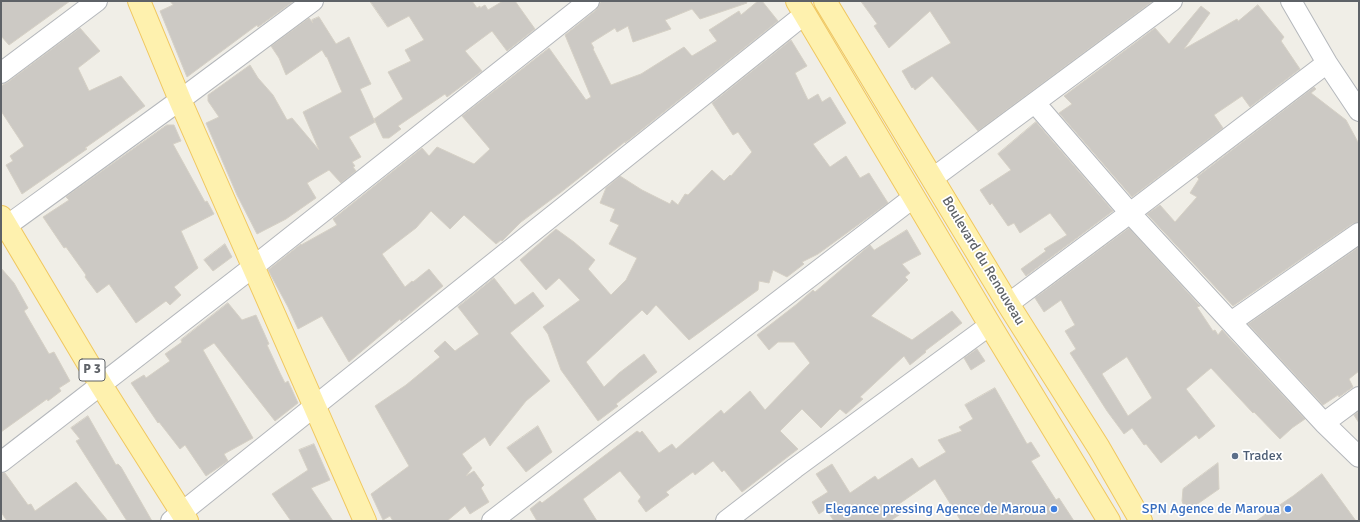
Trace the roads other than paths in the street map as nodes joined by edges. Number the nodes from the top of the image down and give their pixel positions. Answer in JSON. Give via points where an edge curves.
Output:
{"nodes":[{"id":1,"x":96,"y":1,"type":"edge"},
{"id":2,"x":139,"y":1,"type":"edge"},
{"id":3,"x":313,"y":1,"type":"edge"},
{"id":4,"x":589,"y":1,"type":"edge"},
{"id":5,"x":825,"y":1,"type":"edge"},
{"id":6,"x":1172,"y":1,"type":"edge"},
{"id":7,"x":1291,"y":1,"type":"edge"},
{"id":8,"x":801,"y":8,"type":"edge"},
{"id":9,"x":1327,"y":63,"type":"junction"},
{"id":10,"x":1,"y":73,"type":"edge"},
{"id":11,"x":180,"y":100,"type":"junction"},
{"id":12,"x":1035,"y":103,"type":"junction"},
{"id":13,"x":1359,"y":110,"type":"edge"},
{"id":14,"x":933,"y":178,"type":"junction"},
{"id":15,"x":914,"y":197,"type":"junction"},
{"id":16,"x":1130,"y":213,"type":"junction"},
{"id":17,"x":3,"y":224,"type":"edge"},
{"id":18,"x":1359,"y":233,"type":"edge"},
{"id":19,"x":253,"y":267,"type":"junction"},
{"id":20,"x":1008,"y":304,"type":"junction"},
{"id":21,"x":1231,"y":322,"type":"junction"},
{"id":22,"x":990,"y":325,"type":"junction"},
{"id":23,"x":101,"y":385,"type":"junction"},
{"id":24,"x":1359,"y":397,"type":"edge"},
{"id":25,"x":314,"y":407,"type":"junction"},
{"id":26,"x":1324,"y":423,"type":"junction"},
{"id":27,"x":1359,"y":457,"type":"edge"},
{"id":28,"x":1,"y":462,"type":"edge"},
{"id":29,"x":180,"y":518,"type":"edge"},
{"id":30,"x":365,"y":521,"type":"edge"},
{"id":31,"x":492,"y":521,"type":"edge"},
{"id":32,"x":726,"y":521,"type":"edge"},
{"id":33,"x":1109,"y":521,"type":"edge"},
{"id":34,"x":1141,"y":521,"type":"edge"}],
"edges":[{"from":1,"to":10,"type":"street"},
{"from":2,"to":11,"type":"main road"},
{"from":3,"to":11,"type":"street"},
{"from":4,"to":19,"type":"street"},
{"from":5,"to":14,"type":"main road","name":"Boulevard du Renouveau"},
{"from":6,"to":12,"type":"street"},
{"from":7,"to":9,"type":"street"},
{"from":8,"to":15,"type":"main road","name":"Boulevard du Renouveau"},
{"from":8,"to":25,"type":"street"},
{"from":9,"to":13,"type":"street"},
{"from":9,"to":16,"type":"street"},
{"from":11,"to":17,"type":"street"},
{"from":11,"to":19,"type":"main road"},
{"from":12,"to":14,"type":"street"},
{"from":12,"to":16,"type":"street"},
{"from":14,"to":20,"type":"main road","name":"Boulevard du Renouveau"},
{"from":15,"to":22,"type":"main road","name":"Boulevard du Renouveau"},
{"from":15,"to":31,"type":"street"},
{"from":16,"to":20,"type":"street"},
{"from":16,"to":21,"type":"street"},
{"from":17,"to":23,"type":"main road","number":"P 3"},
{"from":18,"to":21,"type":"street"},
{"from":19,"to":23,"type":"street"},
{"from":19,"to":25,"type":"main road"},
{"from":20,"to":34,"type":"main road","name":"Boulevard du Renouveau","via":[[1100,448]]},
{"from":21,"to":26,"type":"street"},
{"from":22,"to":32,"type":"street"},
{"from":22,"to":33,"type":"main road","name":"Boulevard du Renouveau"},
{"from":23,"to":28,"type":"street"},
{"from":23,"to":29,"type":"main road","number":"P 3"},
{"from":24,"to":26,"type":"street"},
{"from":25,"to":29,"type":"street"},
{"from":25,"to":30,"type":"main road"},
{"from":26,"to":27,"type":"street"}]}
